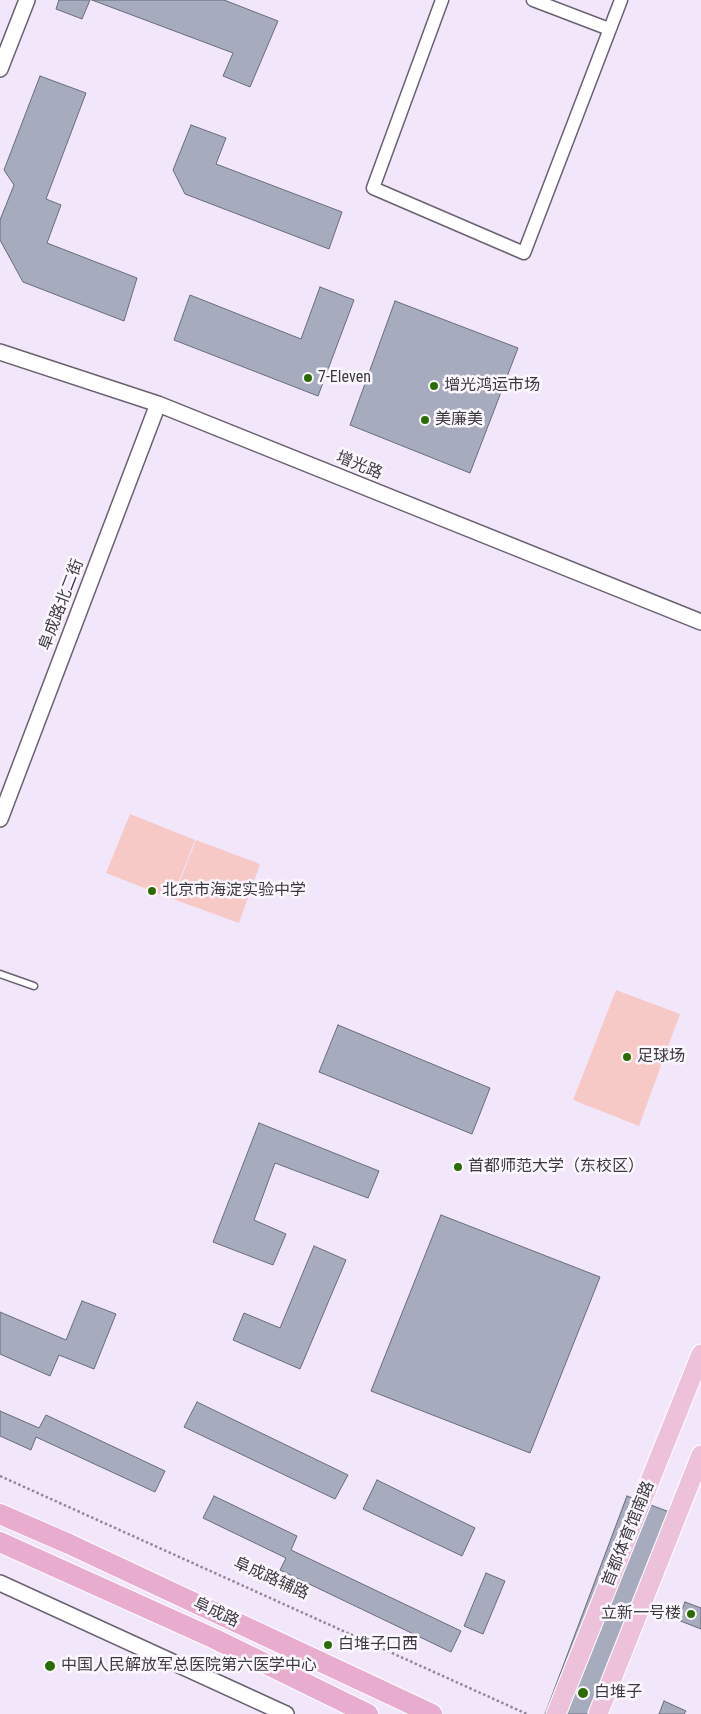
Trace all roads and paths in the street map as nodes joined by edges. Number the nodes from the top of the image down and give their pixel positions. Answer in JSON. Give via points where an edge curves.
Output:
{"nodes":[{"id":1,"x":27,"y":0,"type":"edge"},
{"id":2,"x":442,"y":0,"type":"edge"},
{"id":3,"x":533,"y":0,"type":"edge"},
{"id":4,"x":621,"y":0,"type":"edge"},
{"id":5,"x":609,"y":29,"type":"junction"},
{"id":6,"x":0,"y":69,"type":"edge"},
{"id":7,"x":0,"y":352,"type":"edge"},
{"id":8,"x":158,"y":404,"type":"junction"},
{"id":9,"x":701,"y":622,"type":"edge"},
{"id":10,"x":0,"y":819,"type":"edge"},
{"id":11,"x":0,"y":974,"type":"edge"},
{"id":12,"x":34,"y":986,"type":"dead end"},
{"id":13,"x":701,"y":1354,"type":"edge"},
{"id":14,"x":701,"y":1456,"type":"edge"},
{"id":15,"x":0,"y":1476,"type":"edge"},
{"id":16,"x":0,"y":1514,"type":"edge"},
{"id":17,"x":0,"y":1542,"type":"edge"},
{"id":18,"x":0,"y":1583,"type":"edge"},
{"id":19,"x":286,"y":1714,"type":"edge"},
{"id":20,"x":368,"y":1714,"type":"edge"},
{"id":21,"x":432,"y":1714,"type":"edge"},
{"id":22,"x":527,"y":1714,"type":"edge"},
{"id":23,"x":556,"y":1714,"type":"edge"},
{"id":24,"x":598,"y":1714,"type":"edge"}],
"edges":[{"from":1,"to":6,"type":"street"},
{"from":2,"to":5,"type":"street","via":[[373,188],[524,253]]},
{"from":3,"to":5,"type":"street"},
{"from":4,"to":5,"type":"street"},
{"from":7,"to":8,"type":"street","name":"增光路"},
{"from":8,"to":9,"type":"street","name":"增光路"},
{"from":8,"to":10,"type":"street","name":"阜成路北二街"},
{"from":11,"to":12,"type":"lane"},
{"from":13,"to":23,"type":"main road","name":"首都体育馆南路"},
{"from":14,"to":24,"type":"main road"},
{"from":15,"to":22,"type":"path","name":"阜成路辅路"},
{"from":16,"to":21,"type":"highway","name":"阜成路"},
{"from":17,"to":20,"type":"highway","name":"阜成路","via":[[215,1639]]},
{"from":18,"to":19,"type":"street"}]}
